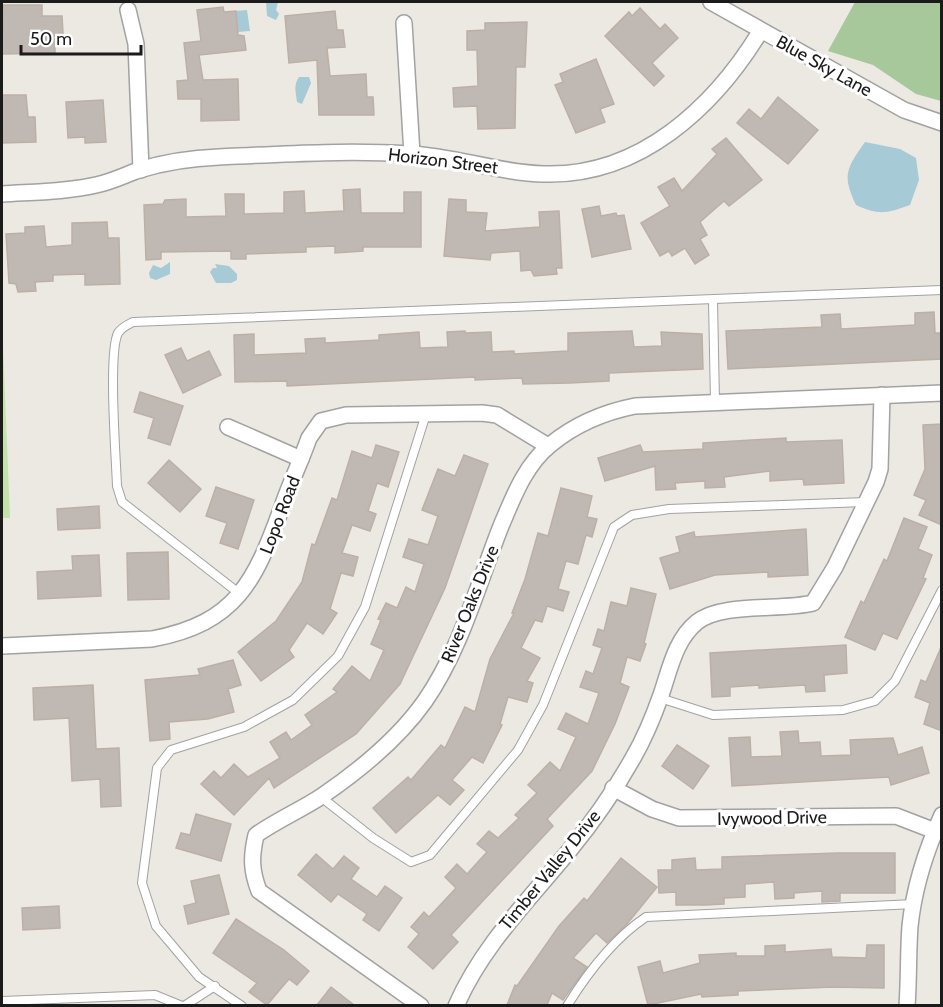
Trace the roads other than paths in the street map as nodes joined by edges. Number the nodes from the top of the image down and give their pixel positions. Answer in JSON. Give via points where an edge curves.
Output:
{"nodes":[{"id":1,"x":711,"y":2,"type":"edge"},
{"id":2,"x":128,"y":10,"type":"dead end"},
{"id":3,"x":404,"y":23,"type":"dead end"},
{"id":4,"x":760,"y":32,"type":"junction"},
{"id":5,"x":942,"y":123,"type":"edge"},
{"id":6,"x":412,"y":154,"type":"junction"},
{"id":7,"x":141,"y":170,"type":"junction"},
{"id":8,"x":2,"y":194,"type":"edge"},
{"id":9,"x":942,"y":290,"type":"edge"},
{"id":10,"x":713,"y":301,"type":"junction"},
{"id":11,"x":942,"y":393,"type":"edge"},
{"id":12,"x":882,"y":394,"type":"junction"},
{"id":13,"x":715,"y":402,"type":"junction"},
{"id":14,"x":426,"y":414,"type":"junction"},
{"id":15,"x":228,"y":428,"type":"dead end"},
{"id":16,"x":548,"y":446,"type":"junction"},
{"id":17,"x":301,"y":459,"type":"junction"},
{"id":18,"x":868,"y":502,"type":"junction"},
{"id":19,"x":942,"y":590,"type":"edge"},
{"id":20,"x":240,"y":594,"type":"junction"},
{"id":21,"x":2,"y":646,"type":"edge"},
{"id":22,"x":660,"y":698,"type":"junction"},
{"id":23,"x":613,"y":788,"type":"junction"},
{"id":24,"x":321,"y":797,"type":"junction"},
{"id":25,"x":942,"y":815,"type":"edge"},
{"id":26,"x":935,"y":831,"type":"junction"},
{"id":27,"x":914,"y":904,"type":"junction"},
{"id":28,"x":215,"y":986,"type":"junction"},
{"id":29,"x":2,"y":1001,"type":"edge"},
{"id":30,"x":183,"y":1005,"type":"edge"},
{"id":31,"x":242,"y":1005,"type":"edge"},
{"id":32,"x":421,"y":1005,"type":"edge"},
{"id":33,"x":456,"y":1005,"type":"edge"},
{"id":34,"x":567,"y":1005,"type":"edge"},
{"id":35,"x":907,"y":1005,"type":"edge"}],
"edges":[{"from":1,"to":4,"type":"street","name":"Blue Sky Lane"},
{"from":2,"to":7,"type":"street","via":[[136,44]]},
{"from":3,"to":6,"type":"street"},
{"from":4,"to":5,"type":"street","name":"Blue Sky Lane","via":[[904,110]]},
{"from":4,"to":6,"type":"street","name":"Horizon Street","via":[[743,61],[714,95],[677,129],[611,164],[578,172],[543,174]]},
{"from":6,"to":7,"type":"street","name":"Horizon Street","via":[[216,157]]},
{"from":7,"to":8,"type":"street","name":"Horizon Street","via":[[97,185]]},
{"from":9,"to":10,"type":"lane"},
{"from":10,"to":13,"type":"lane"},
{"from":10,"to":20,"type":"lane","via":[[153,320],[123,327],[113,357],[117,486],[122,502]]},
{"from":11,"to":12,"type":"street","name":"River Oaks Drive"},
{"from":12,"to":13,"type":"street","name":"River Oaks Drive"},
{"from":12,"to":18,"type":"street","name":"Timber Valley Drive","via":[[880,469]]},
{"from":13,"to":16,"type":"street","name":"River Oaks Drive","via":[[615,410],[597,416]]},
{"from":14,"to":16,"type":"street","name":"Lopo Road","via":[[497,415]]},
{"from":14,"to":17,"type":"street","name":"Lopo Road","via":[[346,415],[321,421]]},
{"from":14,"to":28,"type":"lane","via":[[365,607],[338,656],[293,700],[244,727],[171,750],[157,768],[142,883],[156,926],[199,977]]},
{"from":15,"to":17,"type":"street"},
{"from":16,"to":24,"type":"street","name":"River Oaks Drive","via":[[531,465],[514,496],[449,661],[425,700],[400,732]]},
{"from":17,"to":20,"type":"street","name":"Lopo Road","via":[[262,562]]},
{"from":18,"to":22,"type":"street","name":"Timber Valley Drive","via":[[813,603],[797,608],[717,612],[698,621],[675,652]]},
{"from":18,"to":24,"type":"lane","via":[[669,509],[632,515],[614,527],[543,705],[518,750],[430,855],[411,862]]},
{"from":19,"to":22,"type":"lane","via":[[894,681],[874,701],[843,710],[713,715]]},
{"from":20,"to":21,"type":"street","name":"Lopo Road","via":[[216,616],[172,636]]},
{"from":22,"to":23,"type":"street","name":"Timber Valley Drive","via":[[634,757]]},
{"from":23,"to":26,"type":"street","name":"Ivywood Drive","via":[[679,819],[896,816]]},
{"from":23,"to":33,"type":"street","name":"Timber Valley Drive","via":[[569,851],[508,920],[467,981]]},
{"from":24,"to":32,"type":"street","name":"River Oaks Drive","via":[[256,835],[251,860],[259,891]]},
{"from":25,"to":26,"type":"street"},
{"from":26,"to":27,"type":"street"},
{"from":27,"to":34,"type":"lane","via":[[646,917],[620,938]]},
{"from":27,"to":35,"type":"street"},
{"from":28,"to":30,"type":"lane"},
{"from":28,"to":31,"type":"lane"},
{"from":29,"to":30,"type":"lane","via":[[155,995]]}]}
